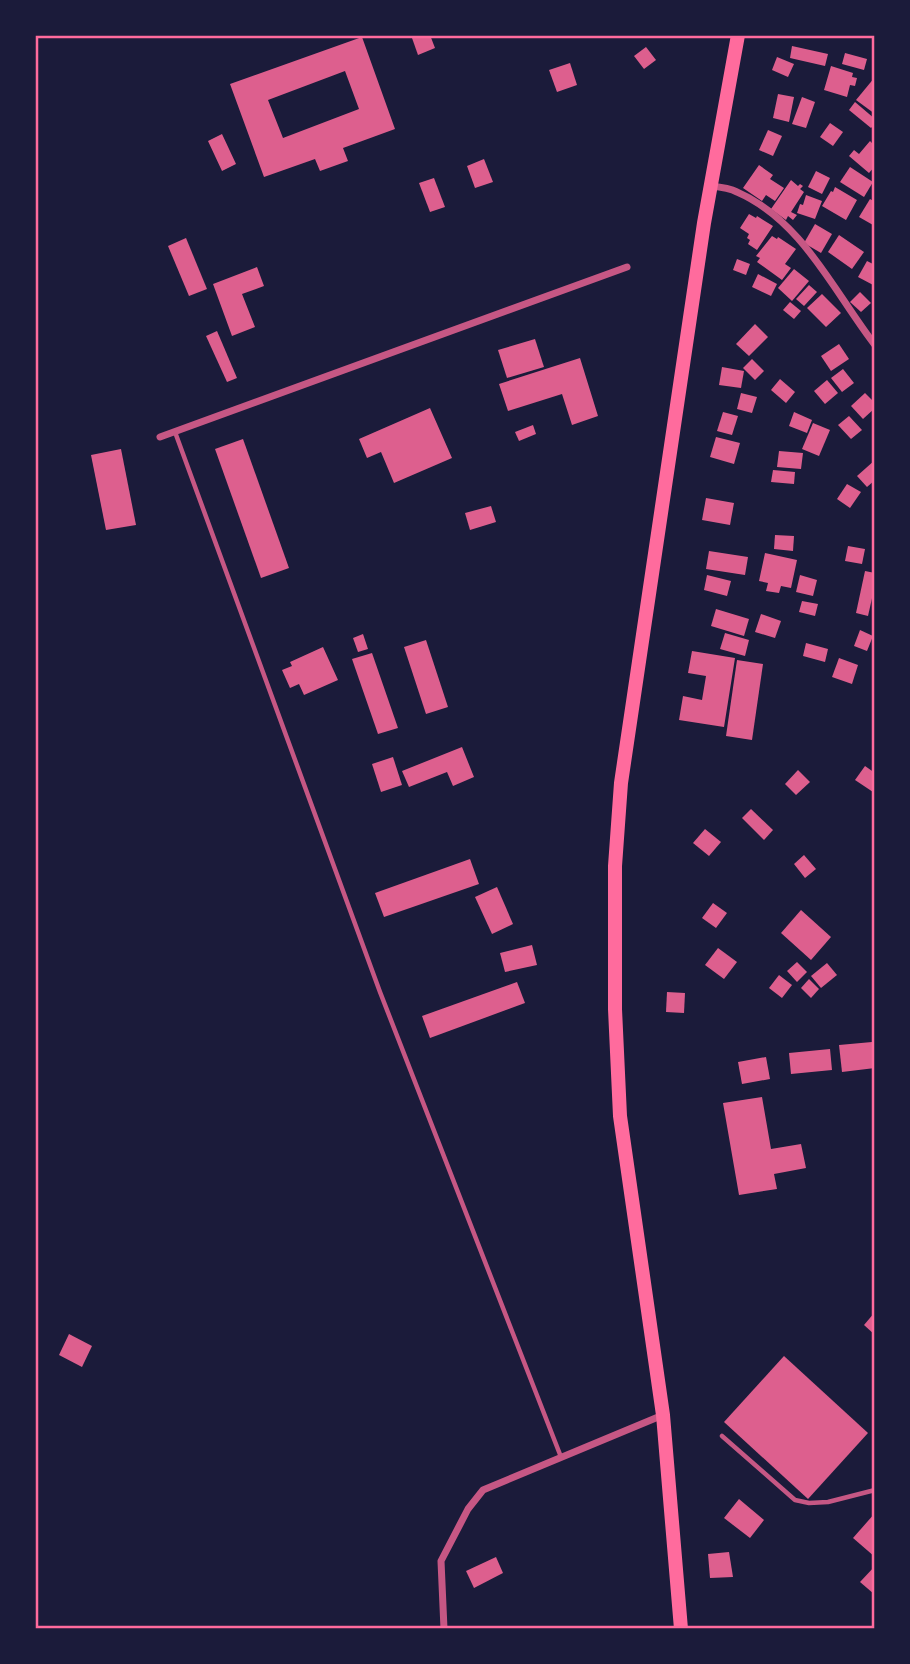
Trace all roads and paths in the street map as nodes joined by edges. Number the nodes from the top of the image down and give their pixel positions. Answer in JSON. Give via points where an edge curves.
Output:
{"nodes":[{"id":1,"x":738,"y":35,"type":"edge"},
{"id":2,"x":710,"y":186,"type":"junction"},
{"id":3,"x":627,"y":267,"type":"dead end"},
{"id":4,"x":875,"y":345,"type":"edge"},
{"id":5,"x":175,"y":432,"type":"junction"},
{"id":6,"x":160,"y":437,"type":"dead end"},
{"id":7,"x":663,"y":1415,"type":"junction"},
{"id":8,"x":722,"y":1436,"type":"dead end"},
{"id":9,"x":561,"y":1458,"type":"junction"},
{"id":10,"x":875,"y":1490,"type":"edge"},
{"id":11,"x":444,"y":1629,"type":"edge"},
{"id":12,"x":681,"y":1629,"type":"edge"}],
"edges":[{"from":1,"to":2,"type":"highway"},
{"from":2,"to":4,"type":"street","via":[[736,191],[797,236]]},
{"from":2,"to":7,"type":"highway","via":[[621,783],[615,866],[620,1116]]},
{"from":3,"to":5,"type":"street"},
{"from":5,"to":6,"type":"street"},
{"from":5,"to":9,"type":"lane","via":[[380,992]]},
{"from":7,"to":9,"type":"street"},
{"from":7,"to":12,"type":"highway"},
{"from":8,"to":10,"type":"lane","via":[[794,1500],[828,1502]]},
{"from":9,"to":11,"type":"street","via":[[483,1490],[468,1509],[441,1562]]}]}
